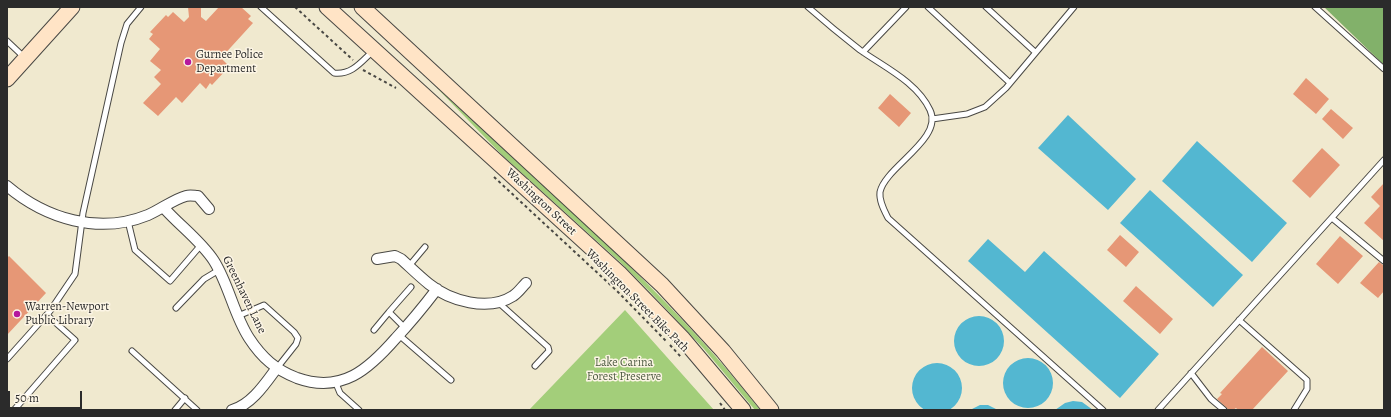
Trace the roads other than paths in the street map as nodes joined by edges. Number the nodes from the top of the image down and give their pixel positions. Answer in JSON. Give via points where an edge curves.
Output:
{"nodes":[{"id":1,"x":72,"y":7,"type":"edge"},
{"id":2,"x":141,"y":7,"type":"edge"},
{"id":3,"x":261,"y":7,"type":"edge"},
{"id":4,"x":327,"y":7,"type":"edge"},
{"id":5,"x":362,"y":7,"type":"edge"},
{"id":6,"x":808,"y":7,"type":"edge"},
{"id":7,"x":906,"y":7,"type":"edge"},
{"id":8,"x":928,"y":7,"type":"edge"},
{"id":9,"x":986,"y":7,"type":"edge"},
{"id":10,"x":1074,"y":7,"type":"edge"},
{"id":11,"x":1315,"y":7,"type":"edge"},
{"id":12,"x":7,"y":41,"type":"edge"},
{"id":13,"x":374,"y":50,"type":"junction"},
{"id":14,"x":863,"y":52,"type":"junction"},
{"id":15,"x":1036,"y":52,"type":"junction"},
{"id":16,"x":25,"y":59,"type":"junction"},
{"id":17,"x":1384,"y":69,"type":"edge"},
{"id":18,"x":7,"y":79,"type":"edge"},
{"id":19,"x":1010,"y":83,"type":"junction"},
{"id":20,"x":932,"y":119,"type":"junction"},
{"id":21,"x":1384,"y":160,"type":"edge"},
{"id":22,"x":7,"y":186,"type":"edge"},
{"id":23,"x":164,"y":208,"type":"junction"},
{"id":24,"x":209,"y":209,"type":"dead end"},
{"id":25,"x":1332,"y":218,"type":"junction"},
{"id":26,"x":128,"y":221,"type":"junction"},
{"id":27,"x":81,"y":222,"type":"junction"},
{"id":28,"x":201,"y":246,"type":"junction"},
{"id":29,"x":425,"y":247,"type":"dead end"},
{"id":30,"x":377,"y":259,"type":"dead end"},
{"id":31,"x":1384,"y":260,"type":"edge"},
{"id":32,"x":408,"y":266,"type":"junction"},
{"id":33,"x":219,"y":270,"type":"junction"},
{"id":34,"x":526,"y":283,"type":"dead end"},
{"id":35,"x":411,"y":288,"type":"dead end"},
{"id":36,"x":437,"y":289,"type":"junction"},
{"id":37,"x":499,"y":302,"type":"junction"},
{"id":38,"x":176,"y":308,"type":"dead end"},
{"id":39,"x":389,"y":312,"type":"junction"},
{"id":40,"x":47,"y":315,"type":"junction"},
{"id":41,"x":238,"y":316,"type":"junction"},
{"id":42,"x":1240,"y":320,"type":"junction"},
{"id":43,"x":374,"y":330,"type":"dead end"},
{"id":44,"x":402,"y":331,"type":"junction"},
{"id":45,"x":132,"y":351,"type":"dead end"},
{"id":46,"x":7,"y":359,"type":"edge"},
{"id":47,"x":535,"y":366,"type":"dead end"},
{"id":48,"x":276,"y":369,"type":"junction"},
{"id":49,"x":1192,"y":373,"type":"junction"},
{"id":50,"x":451,"y":380,"type":"dead end"},
{"id":51,"x":335,"y":381,"type":"junction"},
{"id":52,"x":185,"y":398,"type":"junction"},
{"id":53,"x":237,"y":409,"type":"edge"},
{"id":54,"x":14,"y":410,"type":"edge"},
{"id":55,"x":175,"y":410,"type":"edge"},
{"id":56,"x":197,"y":410,"type":"edge"},
{"id":57,"x":359,"y":410,"type":"edge"},
{"id":58,"x":743,"y":410,"type":"edge"},
{"id":59,"x":771,"y":410,"type":"edge"},
{"id":60,"x":1103,"y":410,"type":"edge"},
{"id":61,"x":1158,"y":410,"type":"edge"},
{"id":62,"x":1224,"y":410,"type":"edge"},
{"id":63,"x":1294,"y":410,"type":"edge"}],
"edges":[{"from":1,"to":16,"type":"main road"},
{"from":2,"to":27,"type":"lane","via":[[127,24],[121,43]]},
{"from":3,"to":13,"type":"lane","via":[[334,74],[351,72]]},
{"from":4,"to":13,"type":"main road","name":"Washington Street"},
{"from":5,"to":59,"type":"main road","name":"Washington Street","via":[[662,285],[723,351]]},
{"from":6,"to":14,"type":"lane","via":[[840,36]]},
{"from":7,"to":14,"type":"lane"},
{"from":8,"to":19,"type":"lane"},
{"from":9,"to":15,"type":"lane"},
{"from":10,"to":15,"type":"lane"},
{"from":11,"to":17,"type":"lane"},
{"from":12,"to":16,"type":"lane"},
{"from":13,"to":58,"type":"main road","name":"Washington Street","via":[[629,283],[683,339]]},
{"from":14,"to":20,"type":"lane","via":[[918,92],[931,111]]},
{"from":15,"to":19,"type":"lane"},
{"from":16,"to":18,"type":"main road"},
{"from":19,"to":20,"type":"lane","via":[[985,107],[967,114]]},
{"from":20,"to":60,"type":"lane","via":[[932,124],[922,140],[888,177],[880,192],[881,204],[888,218]]},
{"from":21,"to":25,"type":"lane"},
{"from":22,"to":27,"type":"street","via":[[47,213]]},
{"from":23,"to":24,"type":"street","via":[[187,195],[198,196]]},
{"from":23,"to":26,"type":"street"},
{"from":23,"to":28,"type":"street","name":"Greenhaven Lane"},
{"from":25,"to":31,"type":"lane"},
{"from":25,"to":42,"type":"lane"},
{"from":26,"to":27,"type":"street"},
{"from":26,"to":28,"type":"lane","via":[[135,250],[170,281]]},
{"from":27,"to":40,"type":"lane","via":[[75,274]]},
{"from":28,"to":33,"type":"street","name":"Greenhaven Lane"},
{"from":29,"to":32,"type":"lane"},
{"from":30,"to":32,"type":"street","via":[[395,256]]},
{"from":32,"to":36,"type":"street"},
{"from":33,"to":38,"type":"lane","via":[[204,279]]},
{"from":33,"to":41,"type":"street","name":"Greenhaven Lane"},
{"from":34,"to":37,"type":"street","via":[[514,296]]},
{"from":35,"to":39,"type":"lane"},
{"from":36,"to":37,"type":"street","via":[[474,303]]},
{"from":36,"to":44,"type":"street","name":"Greenhaven Lane"},
{"from":37,"to":47,"type":"lane","via":[[548,347],[549,351]]},
{"from":39,"to":43,"type":"lane"},
{"from":39,"to":44,"type":"lane"},
{"from":40,"to":46,"type":"lane"},
{"from":40,"to":54,"type":"lane","via":[[76,340]]},
{"from":41,"to":48,"type":"street","name":"Greenhaven Lane","via":[[249,338]]},
{"from":41,"to":48,"type":"lane","via":[[264,305],[294,332],[298,338],[296,344]]},
{"from":42,"to":49,"type":"lane"},
{"from":42,"to":63,"type":"lane","via":[[1306,380],[1307,389]]},
{"from":44,"to":50,"type":"lane"},
{"from":44,"to":51,"type":"street","name":"Greenhaven Lane","via":[[368,368],[350,378]]},
{"from":45,"to":52,"type":"lane"},
{"from":48,"to":51,"type":"street","name":"Greenhaven Lane","via":[[306,381]]},
{"from":48,"to":53,"type":"street","via":[[252,397]]},
{"from":49,"to":61,"type":"lane"},
{"from":49,"to":62,"type":"lane","via":[[1211,399]]},
{"from":51,"to":57,"type":"lane","via":[[340,393]]},
{"from":52,"to":55,"type":"lane"},
{"from":52,"to":56,"type":"lane"}]}
